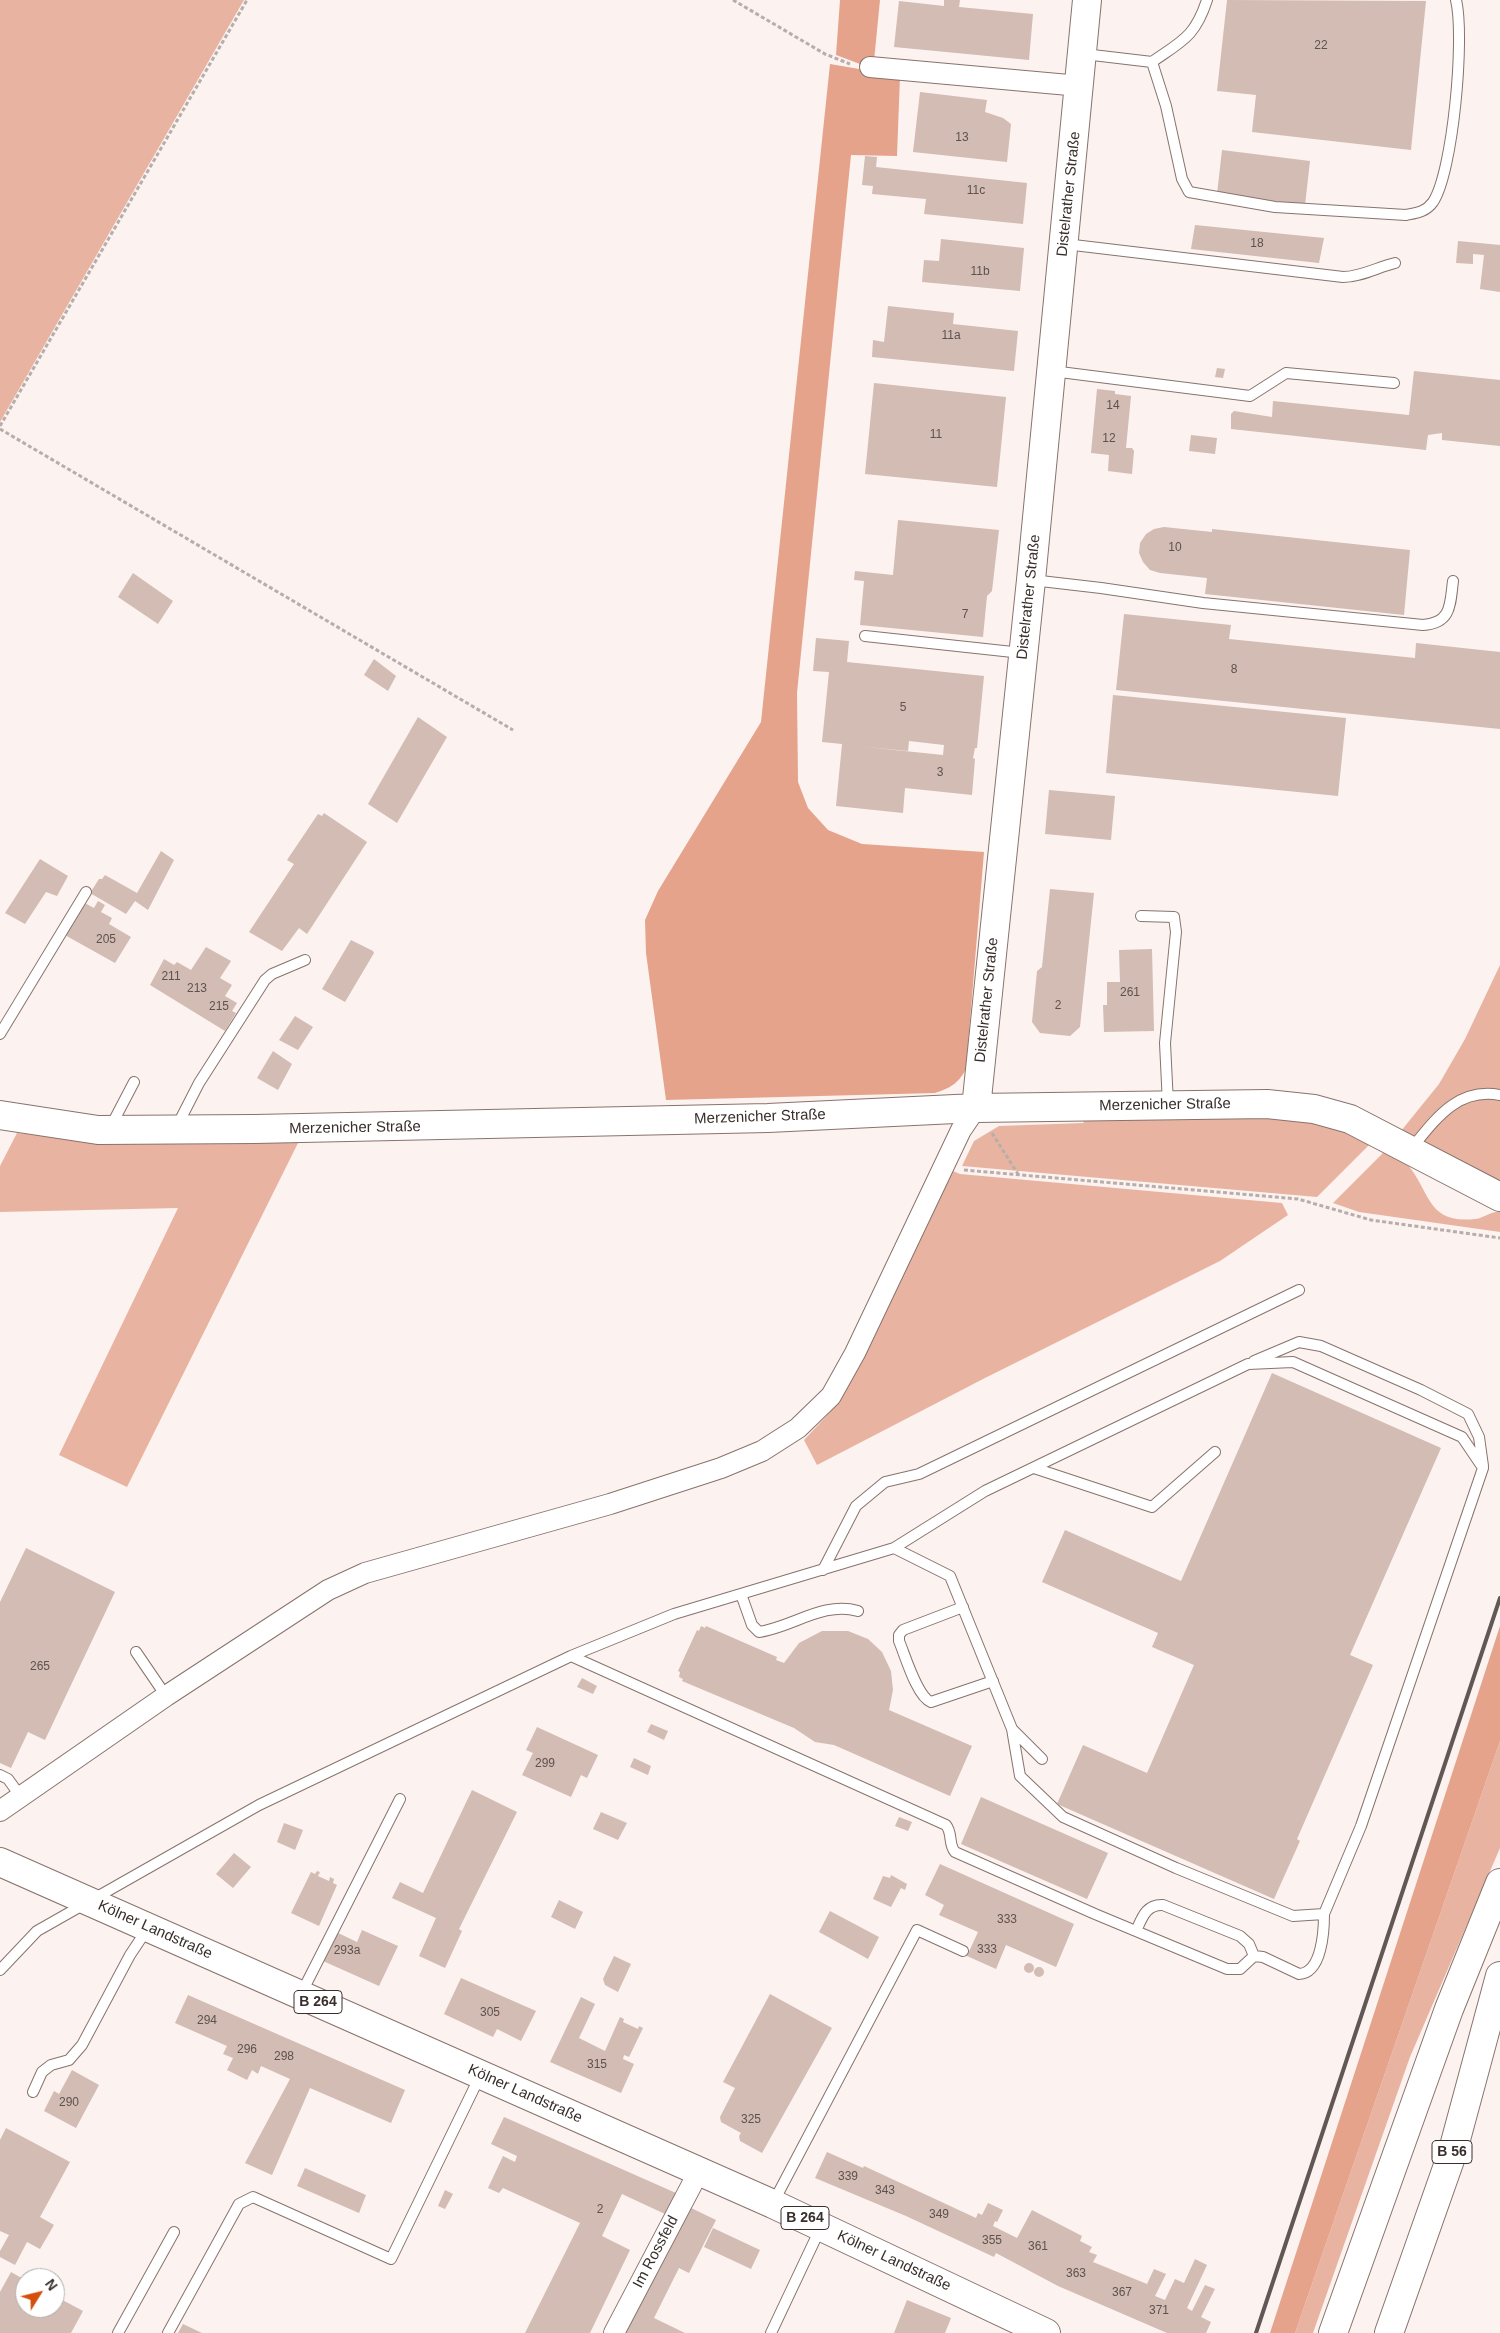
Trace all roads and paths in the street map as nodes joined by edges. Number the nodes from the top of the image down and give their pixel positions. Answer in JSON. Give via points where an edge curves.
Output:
{"nodes":[{"id":1,"x":247,"y":0,"type":"edge"},
{"id":2,"x":733,"y":0,"type":"edge"},
{"id":3,"x":1087,"y":0,"type":"edge"},
{"id":4,"x":1207,"y":0,"type":"edge"},
{"id":5,"x":1456,"y":0,"type":"edge"},
{"id":6,"x":1083,"y":54,"type":"junction"},
{"id":7,"x":1152,"y":62,"type":"junction"},
{"id":8,"x":870,"y":67,"type":"joint"},
{"id":9,"x":1080,"y":86,"type":"junction"},
{"id":10,"x":1064,"y":244,"type":"junction"},
{"id":11,"x":1396,"y":263,"type":"dead end"},
{"id":12,"x":1051,"y":371,"type":"junction"},
{"id":13,"x":1394,"y":383,"type":"dead end"},
{"id":14,"x":0,"y":427,"type":"edge"},
{"id":15,"x":1031,"y":580,"type":"junction"},
{"id":16,"x":1453,"y":581,"type":"dead end"},
{"id":17,"x":865,"y":636,"type":"dead end"},
{"id":18,"x":1024,"y":653,"type":"junction"},
{"id":19,"x":513,"y":730,"type":"dead end"},
{"id":20,"x":86,"y":892,"type":"dead end"},
{"id":21,"x":1141,"y":916,"type":"dead end"},
{"id":22,"x":305,"y":960,"type":"dead end"},
{"id":23,"x":0,"y":1034,"type":"edge"},
{"id":24,"x":134,"y":1082,"type":"dead end"},
{"id":25,"x":1500,"y":1095,"type":"edge"},
{"id":26,"x":1168,"y":1106,"type":"junction"},
{"id":27,"x":976,"y":1108,"type":"junction"},
{"id":28,"x":0,"y":1115,"type":"edge"},
{"id":29,"x":110,"y":1130,"type":"junction"},
{"id":30,"x":175,"y":1130,"type":"junction"},
{"id":31,"x":1410,"y":1150,"type":"junction"},
{"id":32,"x":942,"y":1168,"type":"junction"},
{"id":33,"x":1018,"y":1174,"type":"junction"},
{"id":34,"x":1500,"y":1197,"type":"edge"},
{"id":35,"x":1500,"y":1238,"type":"edge"},
{"id":36,"x":1299,"y":1290,"type":"dead end"},
{"id":37,"x":1248,"y":1364,"type":"junction"},
{"id":38,"x":1214,"y":1452,"type":"dead end"},
{"id":39,"x":1034,"y":1468,"type":"junction"},
{"id":40,"x":1483,"y":1468,"type":"junction"},
{"id":41,"x":894,"y":1548,"type":"junction"},
{"id":42,"x":823,"y":1570,"type":"junction"},
{"id":43,"x":741,"y":1594,"type":"junction"},
{"id":44,"x":963,"y":1607,"type":"junction"},
{"id":45,"x":858,"y":1611,"type":"dead end"},
{"id":46,"x":136,"y":1652,"type":"dead end"},
{"id":47,"x":571,"y":1656,"type":"junction"},
{"id":48,"x":993,"y":1681,"type":"junction"},
{"id":49,"x":166,"y":1696,"type":"junction"},
{"id":50,"x":1012,"y":1729,"type":"junction"},
{"id":51,"x":1042,"y":1759,"type":"dead end"},
{"id":52,"x":0,"y":1775,"type":"edge"},
{"id":53,"x":21,"y":1797,"type":"junction"},
{"id":54,"x":400,"y":1800,"type":"dead end"},
{"id":55,"x":0,"y":1811,"type":"edge"},
{"id":56,"x":0,"y":1862,"type":"edge"},
{"id":57,"x":1500,"y":1883,"type":"edge"},
{"id":58,"x":88,"y":1900,"type":"junction"},
{"id":59,"x":1324,"y":1914,"type":"junction"},
{"id":60,"x":148,"y":1927,"type":"junction"},
{"id":61,"x":1136,"y":1931,"type":"junction"},
{"id":62,"x":963,"y":1951,"type":"dead end"},
{"id":63,"x":1254,"y":1956,"type":"junction"},
{"id":64,"x":0,"y":1970,"type":"edge"},
{"id":65,"x":1500,"y":1976,"type":"edge"},
{"id":66,"x":301,"y":1995,"type":"junction"},
{"id":67,"x":480,"y":2075,"type":"junction"},
{"id":68,"x":33,"y":2092,"type":"dead end"},
{"id":69,"x":699,"y":2172,"type":"junction"},
{"id":70,"x":773,"y":2204,"type":"junction"},
{"id":71,"x":821,"y":2226,"type":"junction"},
{"id":72,"x":174,"y":2232,"type":"dead end"},
{"id":73,"x":118,"y":2333,"type":"edge"},
{"id":74,"x":168,"y":2333,"type":"edge"},
{"id":75,"x":614,"y":2333,"type":"edge"},
{"id":76,"x":771,"y":2333,"type":"edge"},
{"id":77,"x":1046,"y":2333,"type":"edge"},
{"id":78,"x":1333,"y":2333,"type":"edge"},
{"id":79,"x":1389,"y":2333,"type":"edge"}],
"edges":[{"from":1,"to":14,"type":"path"},
{"from":2,"to":8,"type":"path","via":[[825,54],[854,66]]},
{"from":3,"to":6,"type":"street","name":"Distelrather Straße"},
{"from":4,"to":7,"type":"lane","via":[[1200,20],[1190,34]]},
{"from":5,"to":7,"type":"lane","via":[[1460,49],[1445,167],[1432,204],[1425,210],[1406,215],[1275,206],[1189,192],[1182,179],[1168,113]]},
{"from":6,"to":7,"type":"lane"},
{"from":6,"to":9,"type":"street","name":"Distelrather Straße"},
{"from":8,"to":9,"type":"street"},
{"from":9,"to":10,"type":"street","name":"Distelrather Straße"},
{"from":10,"to":11,"type":"lane","via":[[1343,277],[1353,277]]},
{"from":10,"to":12,"type":"street","name":"Distelrather Straße"},
{"from":12,"to":13,"type":"lane","via":[[1250,396],[1286,373]]},
{"from":12,"to":15,"type":"street","name":"Distelrather Straße"},
{"from":14,"to":19,"type":"path"},
{"from":15,"to":16,"type":"lane","via":[[1203,603],[1422,625],[1432,624],[1450,610]]},
{"from":15,"to":18,"type":"street","name":"Distelrather Straße"},
{"from":17,"to":18,"type":"lane"},
{"from":18,"to":27,"type":"street","name":"Distelrather Straße"},
{"from":20,"to":23,"type":"lane"},
{"from":21,"to":26,"type":"lane","via":[[1174,917],[1176,932],[1165,1043]]},
{"from":22,"to":30,"type":"lane","via":[[265,980],[199,1084]]},
{"from":24,"to":29,"type":"lane"},
{"from":25,"to":31,"type":"lane","via":[[1487,1093],[1462,1098],[1439,1116]]},
{"from":26,"to":27,"type":"street","name":"Merzenicher Straße"},
{"from":26,"to":31,"type":"street","name":"Merzenicher Straße","via":[[1267,1104],[1314,1109],[1350,1119]]},
{"from":27,"to":30,"type":"street","name":"Merzenicher Straße","via":[[487,1126]]},
{"from":27,"to":32,"type":"street"},
{"from":27,"to":33,"type":"path"},
{"from":28,"to":29,"type":"street","name":"Merzenicher Straße"},
{"from":29,"to":30,"type":"street","name":"Merzenicher Straße"},
{"from":31,"to":34,"type":"street","name":"Merzenicher Straße"},
{"from":32,"to":33,"type":"path"},
{"from":32,"to":49,"type":"street","via":[[855,1353],[831,1396],[798,1428],[762,1451],[721,1468],[610,1504],[365,1573],[328,1590]]},
{"from":33,"to":35,"type":"path","via":[[1298,1199],[1371,1220]]},
{"from":36,"to":42,"type":"lane","via":[[919,1474],[885,1482],[856,1506]]},
{"from":37,"to":39,"type":"lane"},
{"from":37,"to":40,"type":"lane","via":[[1293,1362],[1462,1437]]},
{"from":37,"to":40,"type":"lane","via":[[1299,1342],[1321,1346],[1403,1382],[1468,1414],[1479,1437]]},
{"from":38,"to":39,"type":"lane","via":[[1152,1506]]},
{"from":39,"to":41,"type":"lane","via":[[985,1491]]},
{"from":40,"to":59,"type":"lane","via":[[1361,1826]]},
{"from":41,"to":42,"type":"lane"},
{"from":41,"to":44,"type":"lane","via":[[950,1576]]},
{"from":42,"to":43,"type":"lane"},
{"from":43,"to":45,"type":"lane","via":[[752,1625],[759,1632],[827,1610]]},
{"from":43,"to":47,"type":"lane","via":[[674,1614]]},
{"from":44,"to":48,"type":"lane"},
{"from":44,"to":48,"type":"lane","via":[[903,1630],[899,1635],[922,1696],[931,1702]]},
{"from":46,"to":49,"type":"lane"},
{"from":47,"to":58,"type":"lane","via":[[260,1805]]},
{"from":47,"to":61,"type":"lane","via":[[946,1825],[955,1852]]},
{"from":48,"to":50,"type":"lane"},
{"from":49,"to":53,"type":"street"},
{"from":50,"to":51,"type":"lane"},
{"from":50,"to":59,"type":"lane","via":[[1020,1776],[1063,1817],[1293,1916]]},
{"from":52,"to":53,"type":"lane","via":[[8,1779]]},
{"from":53,"to":55,"type":"street"},
{"from":54,"to":66,"type":"lane"},
{"from":56,"to":58,"type":"street","name":"Kölner Landstraße","number":"B 264"},
{"from":57,"to":78,"type":"street","via":[[1449,2009]]},
{"from":58,"to":60,"type":"street","name":"Kölner Landstraße","number":"B 264"},
{"from":58,"to":64,"type":"lane","via":[[37,1930]]},
{"from":59,"to":63,"type":"lane","via":[[1321,1948],[1306,1974]]},
{"from":60,"to":66,"type":"street","name":"Kölner Landstraße","number":"B 264"},
{"from":60,"to":68,"type":"lane","via":[[82,2045],[69,2060],[42,2072]]},
{"from":61,"to":63,"type":"lane","via":[[1227,1969],[1240,1969]]},
{"from":61,"to":63,"type":"lane","via":[[1146,1910],[1154,1904],[1163,1904],[1240,1936],[1249,1944]]},
{"from":62,"to":70,"type":"lane","via":[[917,1930]]},
{"from":65,"to":79,"type":"street","number":"B 56","via":[[1452,2154]]},
{"from":66,"to":67,"type":"street","name":"Kölner Landstraße","number":"B 264"},
{"from":67,"to":69,"type":"street","name":"Kölner Landstraße","number":"B 264"},
{"from":67,"to":74,"type":"lane","via":[[391,2259],[253,2197],[239,2204]]},
{"from":69,"to":70,"type":"street","name":"Kölner Landstraße","number":"B 264"},
{"from":69,"to":75,"type":"street","name":"Im Rossfeld"},
{"from":70,"to":71,"type":"street","name":"Kölner Landstraße","number":"B 264"},
{"from":71,"to":76,"type":"lane"},
{"from":71,"to":77,"type":"street","name":"Kölner Landstraße","number":"B 264"},
{"from":72,"to":73,"type":"lane"}]}
